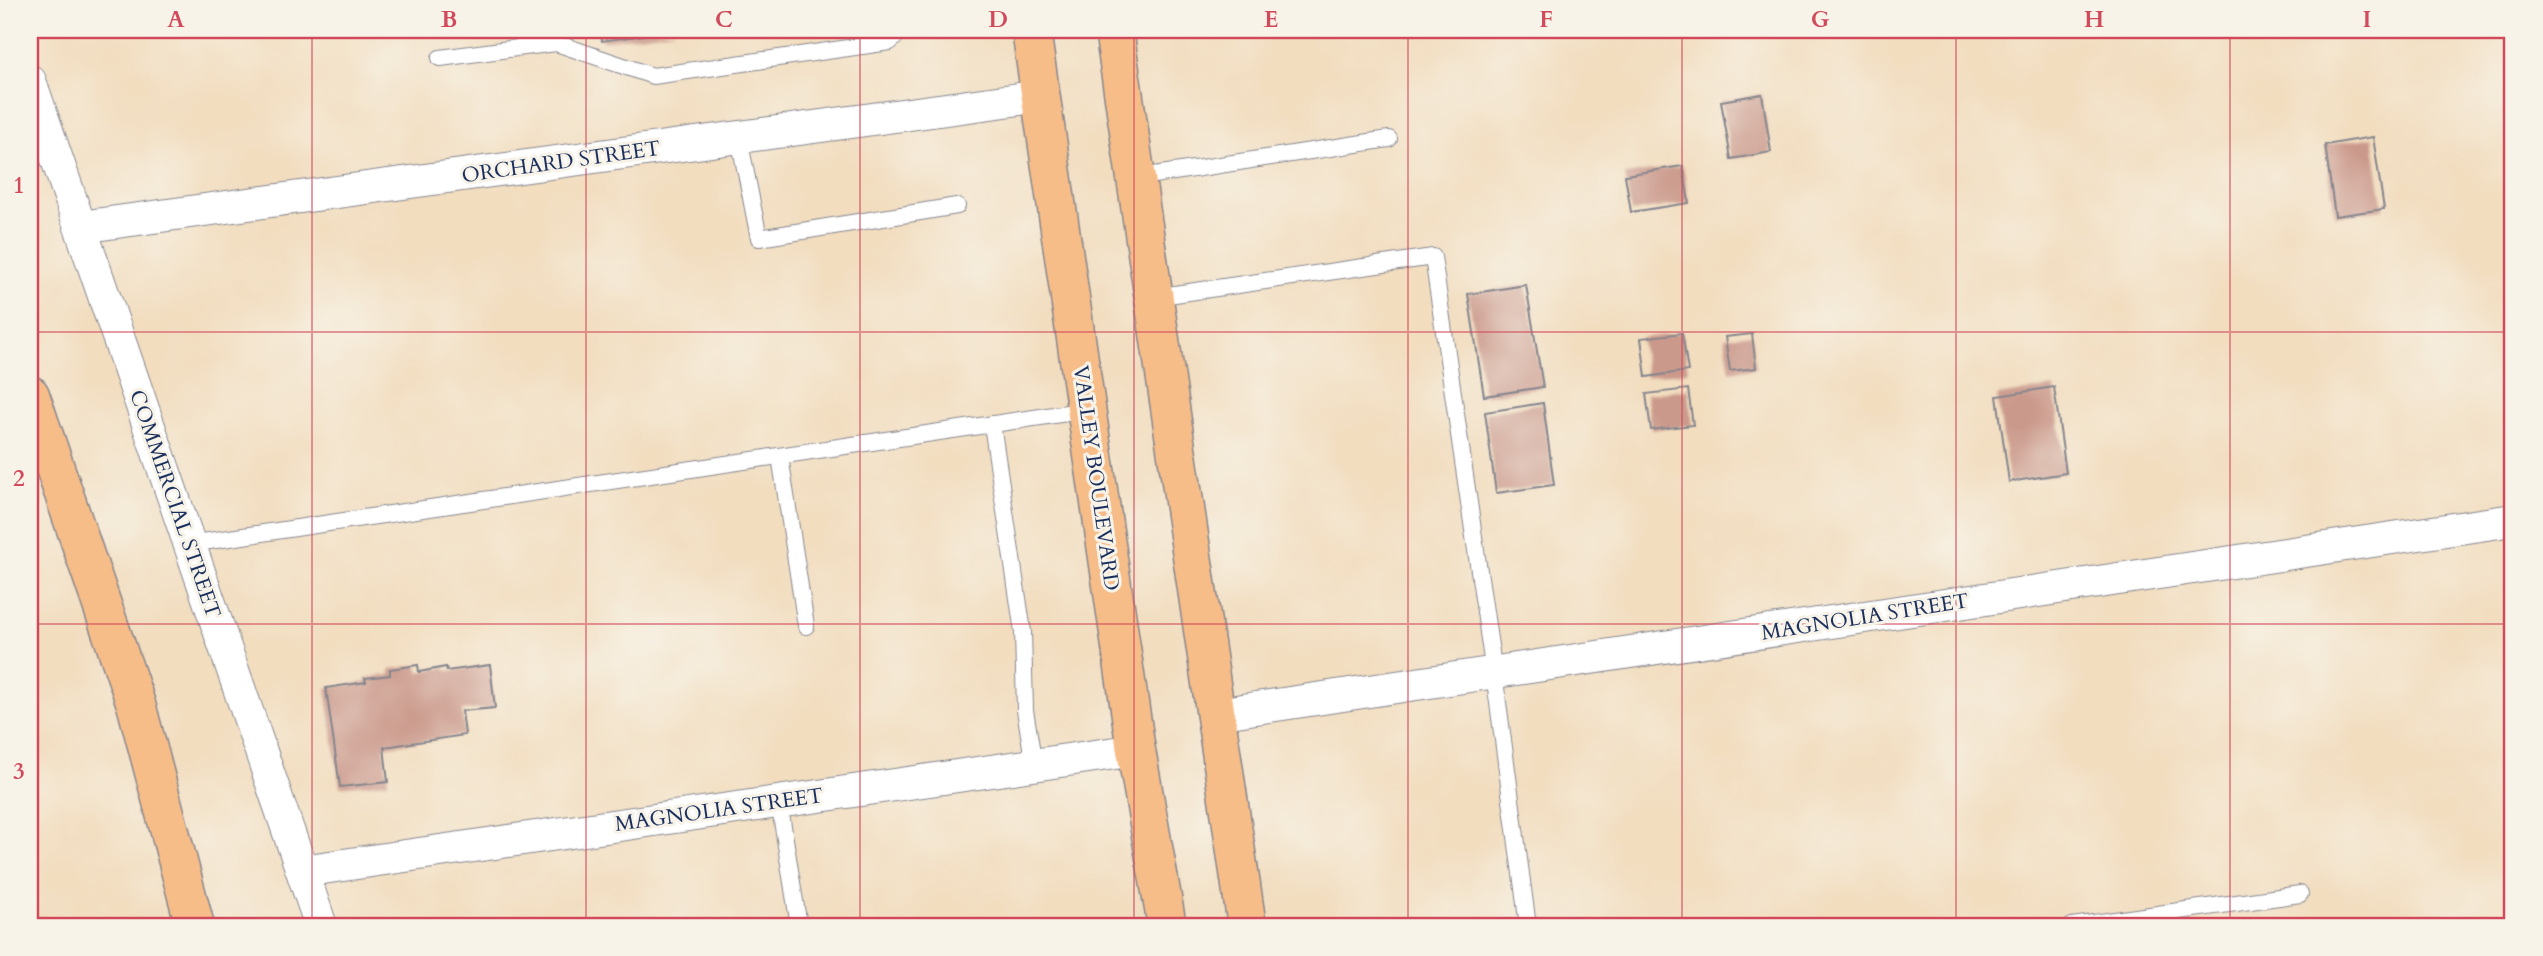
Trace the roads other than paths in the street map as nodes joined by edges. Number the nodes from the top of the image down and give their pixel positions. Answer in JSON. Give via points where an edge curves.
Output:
{"nodes":[{"id":1,"x":902,"y":30,"type":"edge"},
{"id":2,"x":1031,"y":30,"type":"edge"},
{"id":3,"x":1114,"y":30,"type":"edge"},
{"id":4,"x":440,"y":58,"type":"dead end"},
{"id":5,"x":30,"y":81,"type":"edge"},
{"id":6,"x":1041,"y":96,"type":"junction"},
{"id":7,"x":739,"y":138,"type":"junction"},
{"id":8,"x":1389,"y":139,"type":"dead end"},
{"id":9,"x":1135,"y":178,"type":"junction"},
{"id":10,"x":957,"y":206,"type":"dead end"},
{"id":11,"x":80,"y":227,"type":"junction"},
{"id":12,"x":1153,"y":297,"type":"junction"},
{"id":13,"x":30,"y":395,"type":"edge"},
{"id":14,"x":1087,"y":410,"type":"junction"},
{"id":15,"x":992,"y":424,"type":"junction"},
{"id":16,"x":780,"y":456,"type":"junction"},
{"id":17,"x":2513,"y":520,"type":"edge"},
{"id":18,"x":189,"y":544,"type":"junction"},
{"id":19,"x":806,"y":626,"type":"dead end"},
{"id":20,"x":1494,"y":673,"type":"junction"},
{"id":21,"x":1216,"y":714,"type":"junction"},
{"id":22,"x":1136,"y":750,"type":"junction"},
{"id":23,"x":1034,"y":765,"type":"junction"},
{"id":24,"x":779,"y":802,"type":"junction"},
{"id":25,"x":302,"y":871,"type":"junction"},
{"id":26,"x":2300,"y":894,"type":"dead end"},
{"id":27,"x":195,"y":926,"type":"edge"},
{"id":28,"x":321,"y":926,"type":"edge"},
{"id":29,"x":799,"y":926,"type":"edge"},
{"id":30,"x":1167,"y":926,"type":"edge"},
{"id":31,"x":1247,"y":926,"type":"edge"},
{"id":32,"x":1528,"y":926,"type":"edge"},
{"id":33,"x":2072,"y":926,"type":"edge"}],
"edges":[{"from":1,"to":4,"type":"lane","via":[[890,41],[653,76],[556,43]]},
{"from":2,"to":6,"type":"main road","name":"VALLEY BOULEVARD"},
{"from":3,"to":9,"type":"main road"},
{"from":5,"to":11,"type":"street","name":"COMMERCIAL STREET"},
{"from":6,"to":7,"type":"street","name":"ORCHARD STREET"},
{"from":6,"to":14,"type":"main road","name":"VALLEY BOULEVARD"},
{"from":7,"to":10,"type":"lane","via":[[759,239]]},
{"from":7,"to":11,"type":"street","name":"ORCHARD STREET"},
{"from":8,"to":9,"type":"lane"},
{"from":9,"to":12,"type":"main road"},
{"from":11,"to":18,"type":"street","name":"COMMERCIAL STREET"},
{"from":12,"to":20,"type":"lane","via":[[1433,257]]},
{"from":12,"to":21,"type":"main road"},
{"from":13,"to":27,"type":"main road","via":[[136,704]]},
{"from":14,"to":15,"type":"lane"},
{"from":14,"to":22,"type":"main road","name":"VALLEY BOULEVARD"},
{"from":15,"to":16,"type":"lane"},
{"from":15,"to":23,"type":"lane","via":[[1023,632],[1025,710]]},
{"from":16,"to":18,"type":"lane"},
{"from":16,"to":19,"type":"lane"},
{"from":17,"to":20,"type":"street","name":"MAGNOLIA STREET"},
{"from":18,"to":25,"type":"street","name":"COMMERCIAL STREET"},
{"from":20,"to":21,"type":"street","name":"MAGNOLIA STREET"},
{"from":20,"to":32,"type":"lane"},
{"from":21,"to":31,"type":"main road"},
{"from":22,"to":23,"type":"street","name":"MAGNOLIA STREET"},
{"from":22,"to":30,"type":"main road","name":"VALLEY BOULEVARD"},
{"from":23,"to":24,"type":"street","name":"MAGNOLIA STREET"},
{"from":24,"to":25,"type":"street","name":"MAGNOLIA STREET"},
{"from":24,"to":29,"type":"lane"},
{"from":25,"to":28,"type":"street","name":"COMMERCIAL STREET"},
{"from":26,"to":33,"type":"lane"}]}
